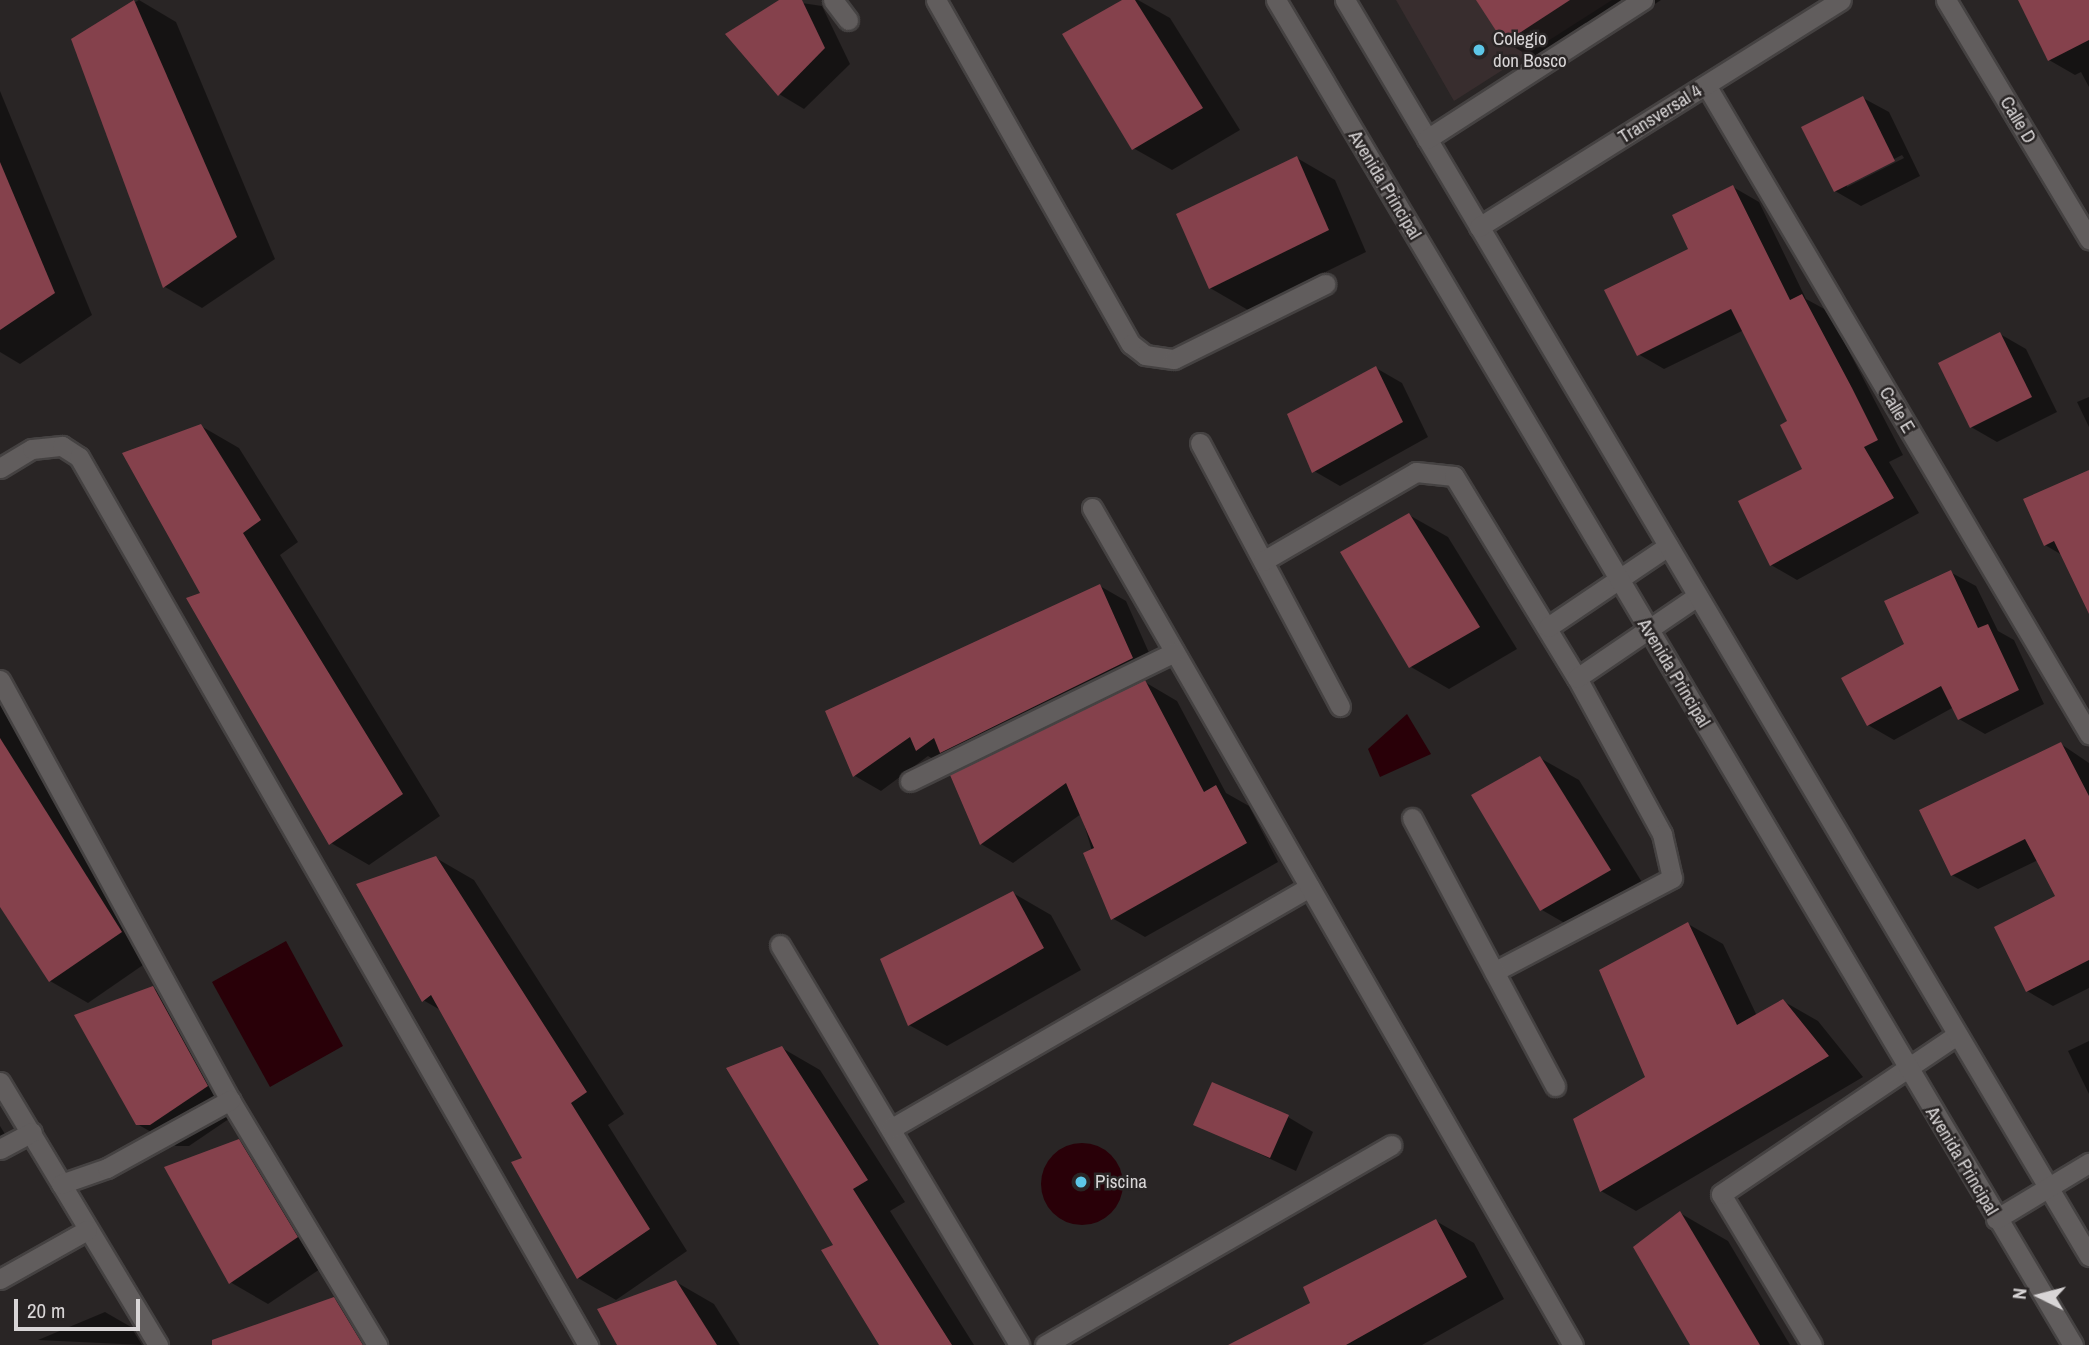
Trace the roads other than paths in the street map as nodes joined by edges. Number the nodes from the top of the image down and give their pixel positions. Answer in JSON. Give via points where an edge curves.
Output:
{"nodes":[{"id":1,"x":833,"y":0,"type":"edge"},
{"id":2,"x":936,"y":0,"type":"edge"},
{"id":3,"x":1276,"y":0,"type":"edge"},
{"id":4,"x":1345,"y":0,"type":"edge"},
{"id":5,"x":1643,"y":0,"type":"edge"},
{"id":6,"x":1841,"y":0,"type":"edge"},
{"id":7,"x":1946,"y":0,"type":"edge"},
{"id":8,"x":848,"y":20,"type":"dead end"},
{"id":9,"x":1706,"y":85,"type":"junction"},
{"id":10,"x":1427,"y":139,"type":"junction"},
{"id":11,"x":1479,"y":227,"type":"junction"},
{"id":12,"x":2089,"y":239,"type":"edge"},
{"id":13,"x":1325,"y":284,"type":"dead end"},
{"id":14,"x":1200,"y":443,"type":"dead end"},
{"id":15,"x":0,"y":468,"type":"edge"},
{"id":16,"x":1092,"y":508,"type":"dead end"},
{"id":17,"x":1668,"y":546,"type":"junction"},
{"id":18,"x":1263,"y":561,"type":"junction"},
{"id":19,"x":1618,"y":579,"type":"junction"},
{"id":20,"x":1697,"y":596,"type":"junction"},
{"id":21,"x":1548,"y":627,"type":"junction"},
{"id":22,"x":1648,"y":630,"type":"junction"},
{"id":23,"x":1174,"y":652,"type":"junction"},
{"id":24,"x":1577,"y":678,"type":"junction"},
{"id":25,"x":0,"y":680,"type":"edge"},
{"id":26,"x":1340,"y":706,"type":"dead end"},
{"id":27,"x":2089,"y":734,"type":"edge"},
{"id":28,"x":910,"y":781,"type":"dead end"},
{"id":29,"x":1412,"y":818,"type":"dead end"},
{"id":30,"x":1309,"y":887,"type":"junction"},
{"id":31,"x":780,"y":945,"type":"dead end"},
{"id":32,"x":1494,"y":972,"type":"junction"},
{"id":33,"x":1957,"y":1035,"type":"junction"},
{"id":34,"x":1908,"y":1070,"type":"junction"},
{"id":35,"x":0,"y":1082,"type":"edge"},
{"id":36,"x":1555,"y":1086,"type":"dead end"},
{"id":37,"x":230,"y":1100,"type":"junction"},
{"id":38,"x":892,"y":1128,"type":"junction"},
{"id":39,"x":32,"y":1132,"type":"junction"},
{"id":40,"x":1391,"y":1145,"type":"dead end"},
{"id":41,"x":0,"y":1149,"type":"edge"},
{"id":42,"x":2089,"y":1163,"type":"edge"},
{"id":43,"x":61,"y":1184,"type":"junction"},
{"id":44,"x":2048,"y":1188,"type":"junction"},
{"id":45,"x":1996,"y":1219,"type":"junction"},
{"id":46,"x":87,"y":1230,"type":"junction"},
{"id":47,"x":2089,"y":1256,"type":"edge"},
{"id":48,"x":0,"y":1279,"type":"edge"},
{"id":49,"x":158,"y":1345,"type":"edge"},
{"id":50,"x":377,"y":1345,"type":"edge"},
{"id":51,"x":588,"y":1345,"type":"edge"},
{"id":52,"x":1019,"y":1345,"type":"edge"},
{"id":53,"x":1045,"y":1345,"type":"edge"},
{"id":54,"x":1573,"y":1345,"type":"edge"},
{"id":55,"x":1812,"y":1345,"type":"edge"},
{"id":56,"x":2073,"y":1345,"type":"edge"}],
"edges":[{"from":1,"to":8,"type":"street"},
{"from":2,"to":13,"type":"street","via":[[1132,344],[1145,355],[1174,359]]},
{"from":3,"to":19,"type":"street","name":"Avenida Principal"},
{"from":4,"to":10,"type":"street"},
{"from":5,"to":10,"type":"street"},
{"from":6,"to":9,"type":"street","name":"Transversal 4"},
{"from":7,"to":12,"type":"street","name":"Calle D"},
{"from":9,"to":11,"type":"street","name":"Transversal 4"},
{"from":9,"to":27,"type":"street","name":"Calle E"},
{"from":10,"to":11,"type":"street"},
{"from":11,"to":17,"type":"street"},
{"from":14,"to":18,"type":"street"},
{"from":15,"to":51,"type":"street","via":[[33,449],[62,446],[79,457]]},
{"from":16,"to":23,"type":"street"},
{"from":17,"to":19,"type":"street"},
{"from":17,"to":20,"type":"street"},
{"from":18,"to":21,"type":"street","via":[[1416,472],[1443,472],[1454,476]]},
{"from":18,"to":26,"type":"street"},
{"from":19,"to":21,"type":"street"},
{"from":19,"to":22,"type":"street","name":"Avenida Principal"},
{"from":20,"to":22,"type":"street"},
{"from":20,"to":33,"type":"street"},
{"from":21,"to":24,"type":"street"},
{"from":22,"to":24,"type":"street"},
{"from":22,"to":34,"type":"street","name":"Avenida Principal"},
{"from":23,"to":28,"type":"street"},
{"from":23,"to":30,"type":"street"},
{"from":24,"to":32,"type":"street","via":[[1662,834],[1672,878]]},
{"from":25,"to":37,"type":"street"},
{"from":29,"to":32,"type":"street"},
{"from":30,"to":38,"type":"street"},
{"from":30,"to":54,"type":"street"},
{"from":31,"to":38,"type":"street"},
{"from":32,"to":36,"type":"street"},
{"from":33,"to":34,"type":"street"},
{"from":33,"to":44,"type":"street"},
{"from":34,"to":45,"type":"street","name":"Avenida Principal"},
{"from":34,"to":55,"type":"street","via":[[1721,1194]]},
{"from":35,"to":39,"type":"street"},
{"from":37,"to":43,"type":"street","via":[[107,1168]]},
{"from":37,"to":50,"type":"street"},
{"from":38,"to":52,"type":"street"},
{"from":39,"to":41,"type":"street"},
{"from":39,"to":43,"type":"street"},
{"from":40,"to":53,"type":"street"},
{"from":42,"to":44,"type":"street"},
{"from":43,"to":46,"type":"street"},
{"from":44,"to":45,"type":"street"},
{"from":44,"to":47,"type":"street"},
{"from":45,"to":56,"type":"street","name":"Avenida Principal"},
{"from":46,"to":48,"type":"street"},
{"from":46,"to":49,"type":"street"}]}
